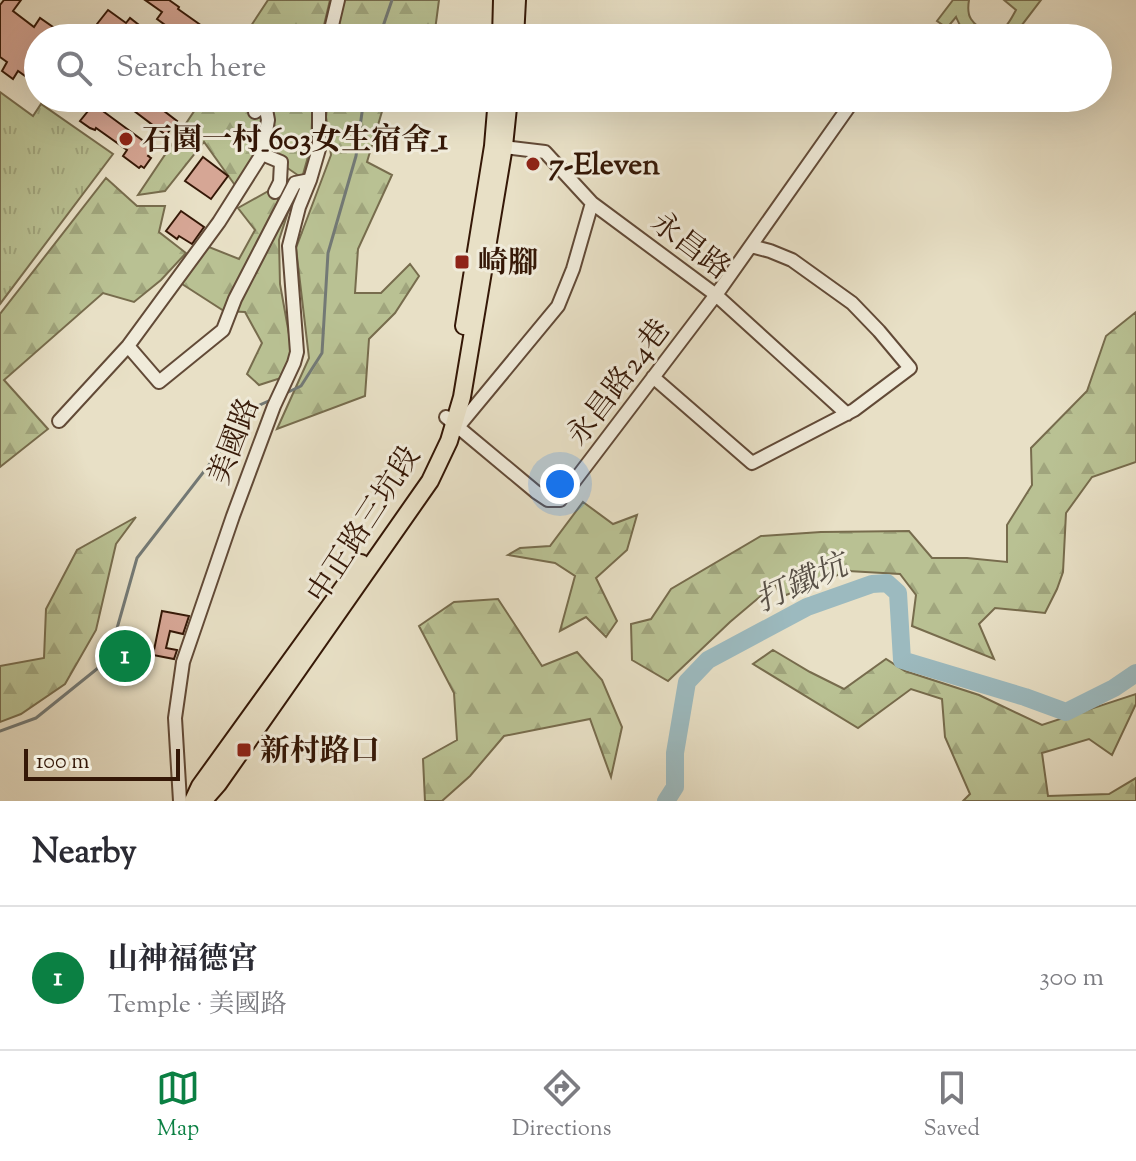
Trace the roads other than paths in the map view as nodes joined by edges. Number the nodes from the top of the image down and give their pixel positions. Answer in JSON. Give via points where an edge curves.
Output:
{"nodes":[{"id":1,"x":338,"y":0,"type":"edge"},
{"id":2,"x":502,"y":0,"type":"edge"},
{"id":3,"x":517,"y":0,"type":"edge"},
{"id":4,"x":332,"y":24,"type":"edge"},
{"id":5,"x":501,"y":24,"type":"edge"},
{"id":6,"x":516,"y":24,"type":"edge"},
{"id":7,"x":266,"y":112,"type":"edge"},
{"id":8,"x":319,"y":112,"type":"edge"},
{"id":9,"x":498,"y":112,"type":"edge"},
{"id":10,"x":506,"y":112,"type":"edge"},
{"id":11,"x":845,"y":112,"type":"edge"},
{"id":12,"x":499,"y":146,"type":"junction"},
{"id":13,"x":262,"y":154,"type":"junction"},
{"id":14,"x":310,"y":180,"type":"junction"},
{"id":15,"x":275,"y":192,"type":"dead end"},
{"id":16,"x":592,"y":203,"type":"junction"},
{"id":17,"x":751,"y":246,"type":"junction"},
{"id":18,"x":716,"y":295,"type":"junction"},
{"id":19,"x":128,"y":346,"type":"junction"},
{"id":20,"x":653,"y":377,"type":"junction"},
{"id":21,"x":847,"y":414,"type":"junction"},
{"id":22,"x":59,"y":421,"type":"dead end"},
{"id":23,"x":452,"y":423,"type":"junction"},
{"id":24,"x":180,"y":801,"type":"edge"},
{"id":25,"x":193,"y":801,"type":"edge"},
{"id":26,"x":203,"y":801,"type":"edge"}],
"edges":[{"from":1,"to":4,"type":"street"},
{"from":2,"to":5,"type":"main road"},
{"from":3,"to":6,"type":"main road"},
{"from":7,"to":13,"type":"street"},
{"from":8,"to":14,"type":"street","name":"美國路","via":[[319,149]]},
{"from":9,"to":12,"type":"main road","name":"中正路三坑段"},
{"from":10,"to":12,"type":"main road","name":"中正路三坑段"},
{"from":11,"to":17,"type":"street","name":"永昌路24巷"},
{"from":12,"to":16,"type":"street","name":"永昌路","via":[[545,152]]},
{"from":12,"to":23,"type":"main road","name":"中正路三坑段","via":[[462,397]]},
{"from":13,"to":15,"type":"street","via":[[281,162]]},
{"from":13,"to":19,"type":"street"},
{"from":14,"to":19,"type":"street","via":[[295,183],[223,330],[159,382]]},
{"from":14,"to":24,"type":"street","name":"美國路","via":[[289,246],[297,352],[183,662],[175,718]]},
{"from":16,"to":18,"type":"street","name":"永昌路"},
{"from":16,"to":23,"type":"street","via":[[558,306]]},
{"from":17,"to":18,"type":"street","name":"永昌路24巷"},
{"from":17,"to":21,"type":"street","via":[[792,260],[852,303],[910,368]]},
{"from":18,"to":20,"type":"street","name":"永昌路24巷"},
{"from":18,"to":21,"type":"street","name":"永昌路"},
{"from":19,"to":22,"type":"street"},
{"from":20,"to":21,"type":"street","via":[[752,463]]},
{"from":20,"to":23,"type":"street","name":"永昌路24巷","via":[[560,500],[536,492]]},
{"from":23,"to":25,"type":"main road","name":"中正路三坑段","via":[[374,544]]},
{"from":23,"to":26,"type":"main road","name":"中正路三坑段","via":[[430,481]]}]}
